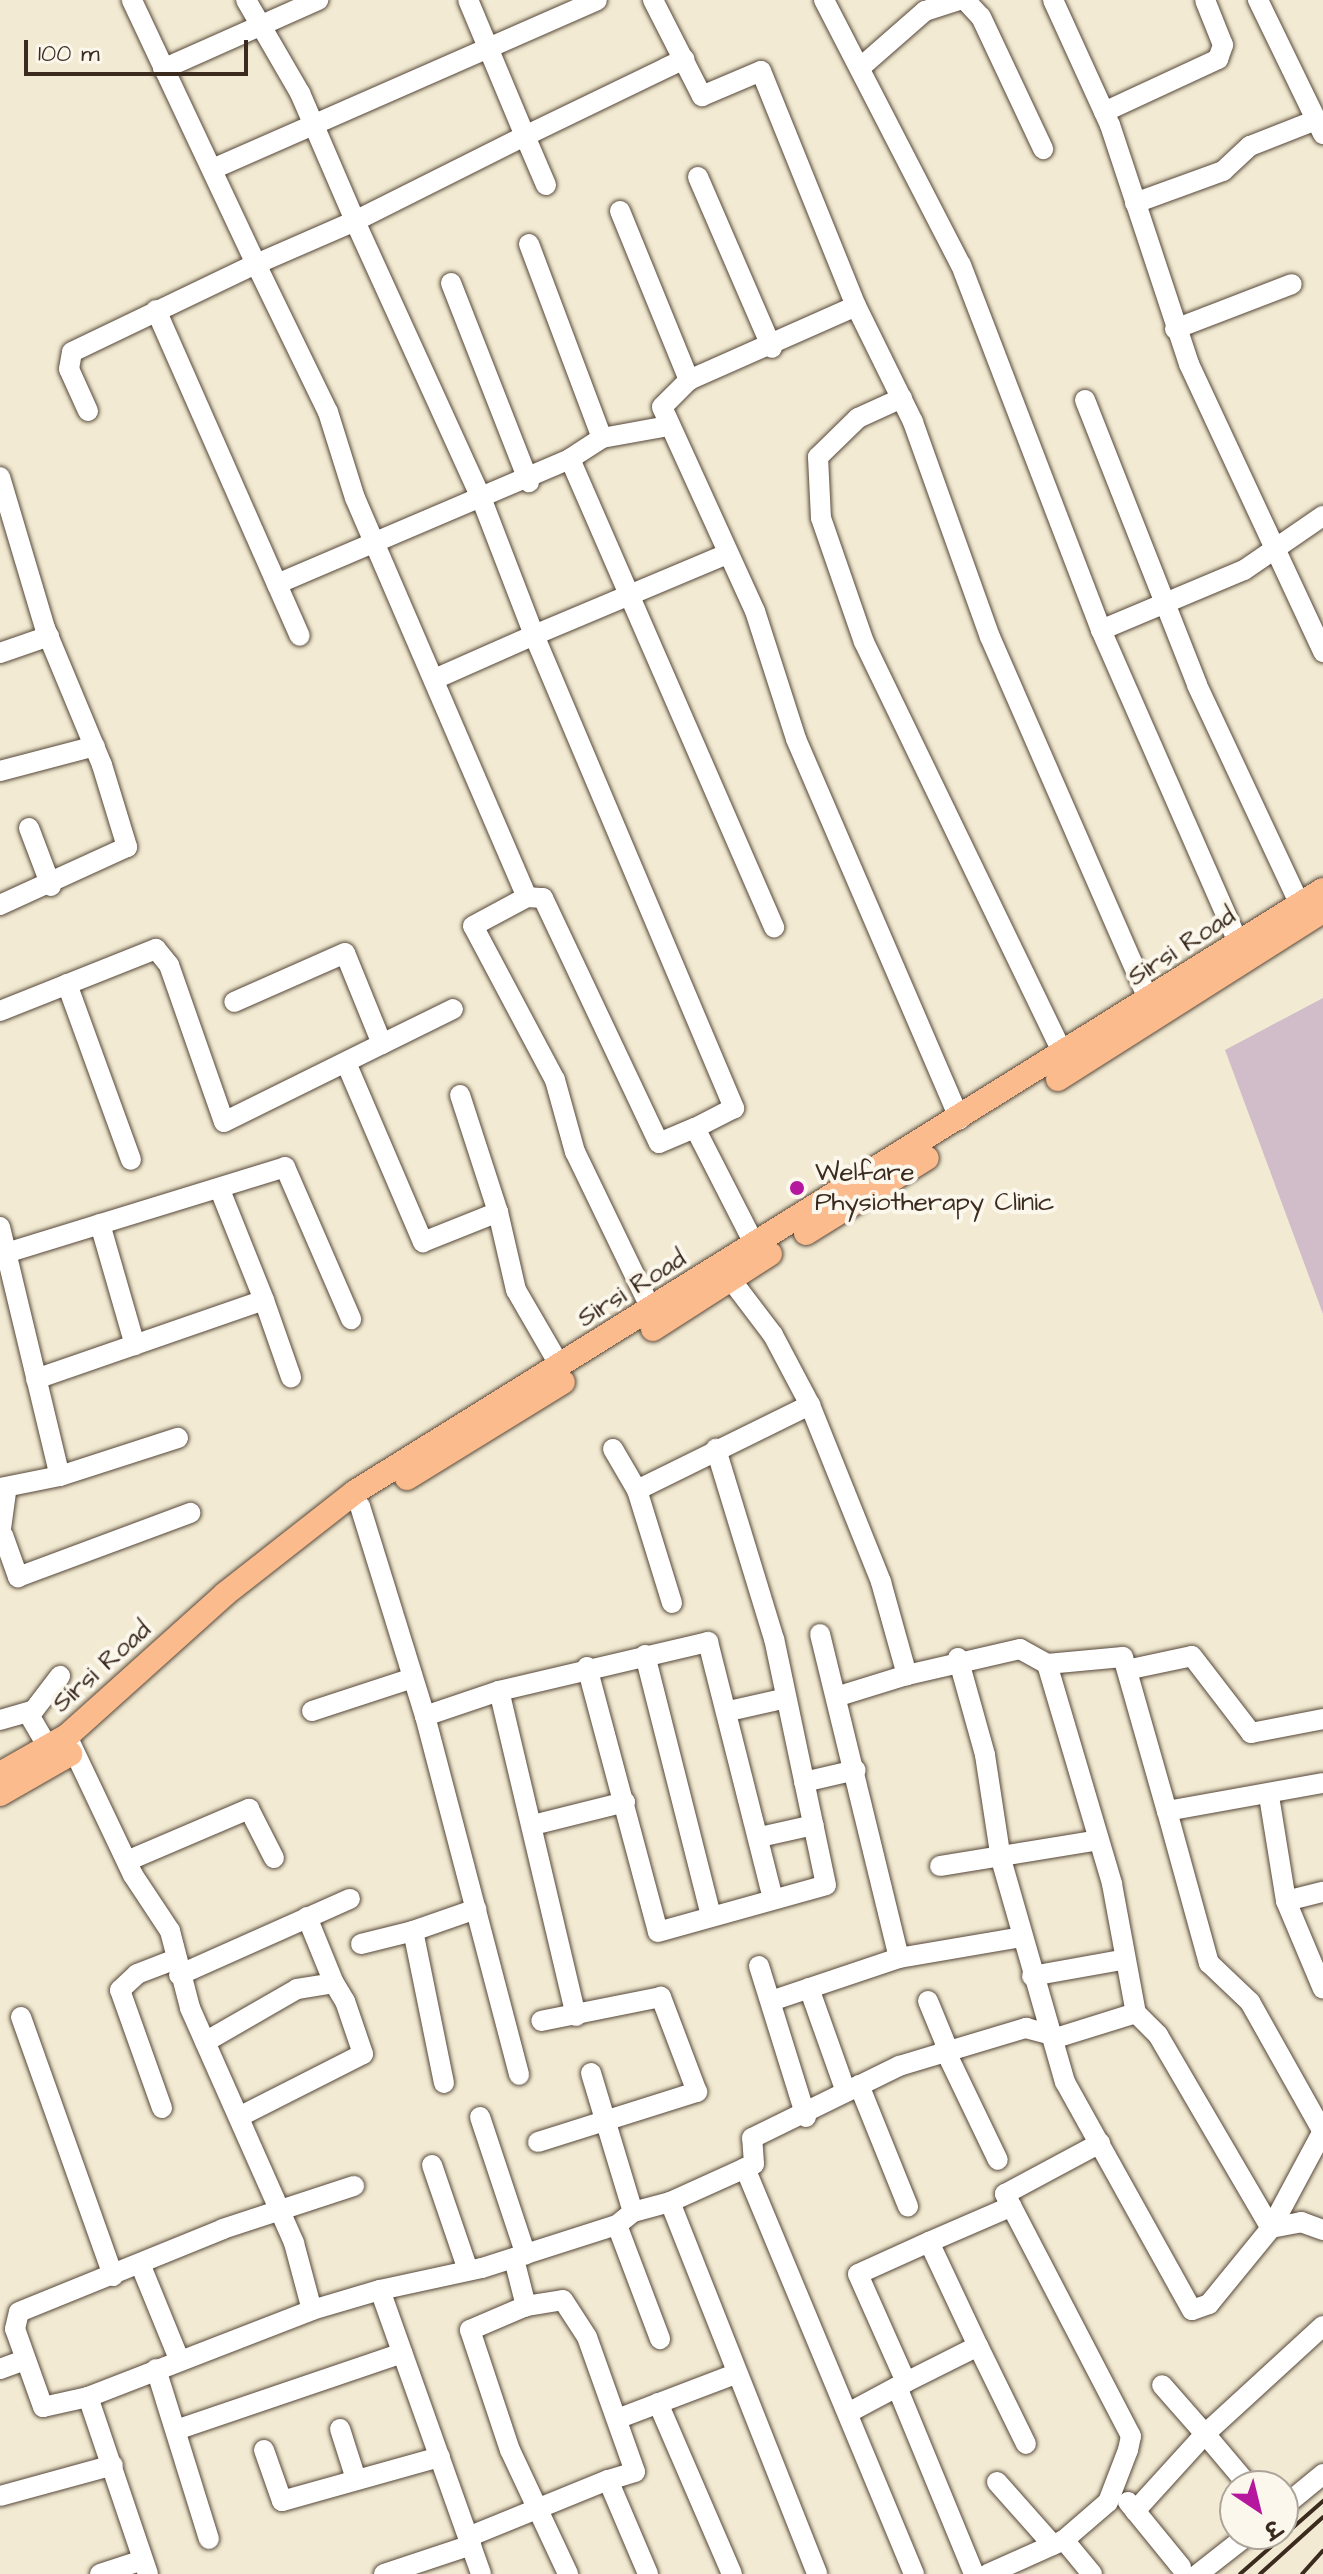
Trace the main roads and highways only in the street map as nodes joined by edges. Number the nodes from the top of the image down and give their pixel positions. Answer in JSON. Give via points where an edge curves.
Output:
{"nodes":[{"id":1,"x":1323,"y":890,"type":"edge"},
{"id":2,"x":1312,"y":908,"type":"edge"},
{"id":3,"x":1242,"y":953,"type":"junction"},
{"id":4,"x":64,"y":1745,"type":"junction"},
{"id":5,"x":0,"y":1774,"type":"edge"},
{"id":6,"x":0,"y":1794,"type":"edge"}],
"edges":[{"from":1,"to":2,"type":"main road","name":"Sirsi Road"},
{"from":2,"to":3,"type":"main road","name":"Sirsi Road"},
{"from":3,"to":4,"type":"main road","name":"Sirsi Road","via":[[732,1281],[360,1506]]},
{"from":3,"to":4,"type":"main road","name":"Sirsi Road","via":[[1149,1001],[315,1520]]},
{"from":4,"to":5,"type":"main road","name":"Sirsi Road"},
{"from":4,"to":6,"type":"main road","name":"Sirsi Road"}]}
